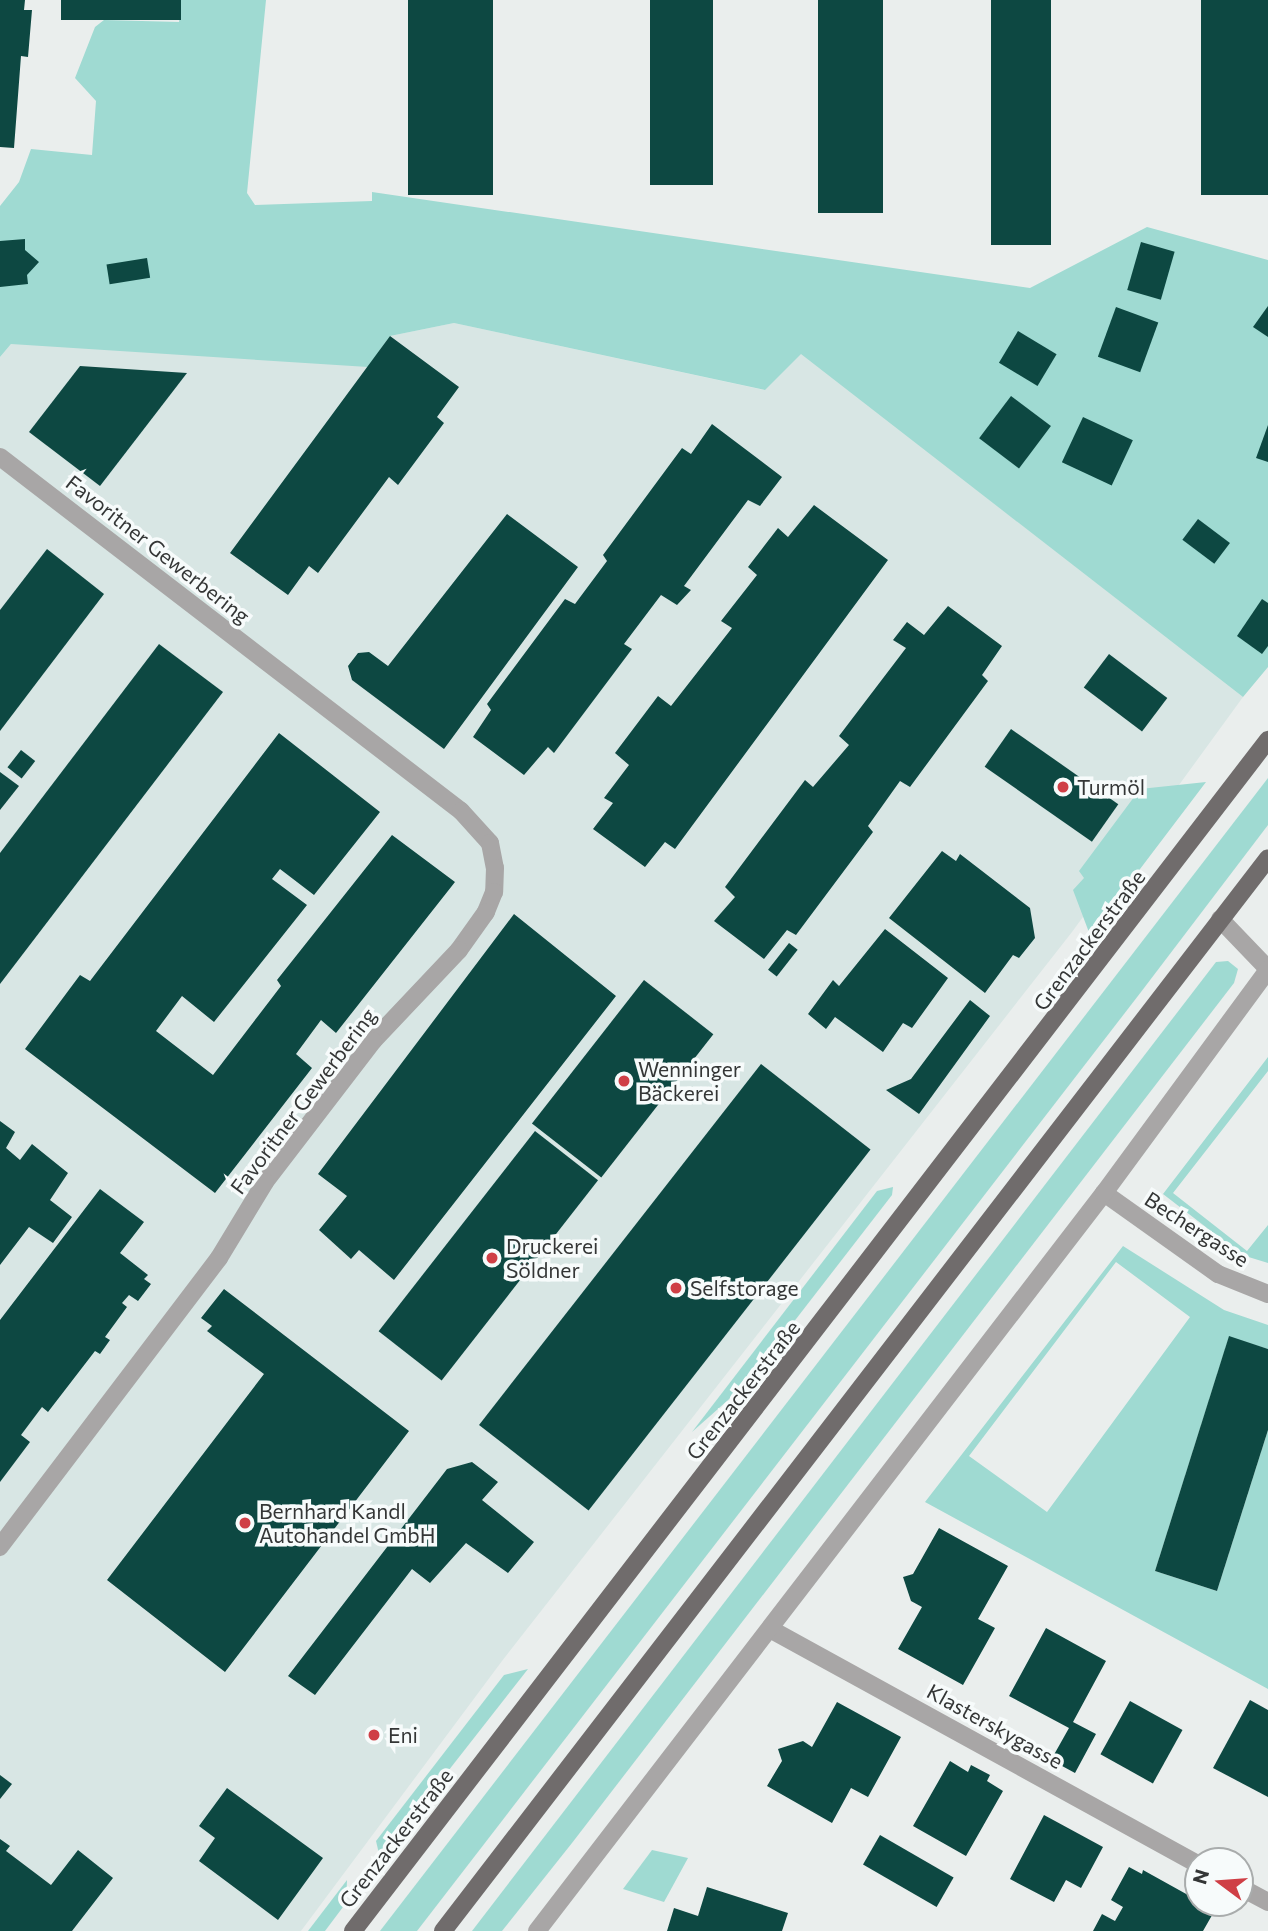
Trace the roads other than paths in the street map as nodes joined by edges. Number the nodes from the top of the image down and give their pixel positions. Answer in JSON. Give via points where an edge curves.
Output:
{"nodes":[{"id":1,"x":0,"y":457,"type":"edge"},
{"id":2,"x":1268,"y":740,"type":"edge"},
{"id":3,"x":1268,"y":858,"type":"edge"},
{"id":4,"x":1220,"y":919,"type":"junction"},
{"id":5,"x":1268,"y":969,"type":"edge"},
{"id":6,"x":1104,"y":1193,"type":"junction"},
{"id":7,"x":1268,"y":1294,"type":"edge"},
{"id":8,"x":0,"y":1547,"type":"edge"},
{"id":9,"x":770,"y":1629,"type":"junction"},
{"id":10,"x":1184,"y":1856,"type":"edge"},
{"id":11,"x":353,"y":1931,"type":"edge"},
{"id":12,"x":443,"y":1931,"type":"edge"},
{"id":13,"x":537,"y":1931,"type":"edge"}],
"edges":[{"from":1,"to":8,"type":"street","name":"Favoritner Gewerbering","via":[[461,811],[490,843],[495,868],[494,892],[486,912],[459,950],[373,1041],[265,1182],[219,1258]]},
{"from":2,"to":11,"type":"main road","name":"Grenzackerstraße"},
{"from":3,"to":4,"type":"main road"},
{"from":4,"to":5,"type":"street"},
{"from":4,"to":12,"type":"main road"},
{"from":5,"to":6,"type":"street"},
{"from":6,"to":7,"type":"street","name":"Bechergasse","via":[[1218,1274]]},
{"from":6,"to":9,"type":"street"},
{"from":9,"to":10,"type":"street","name":"Klasterskygasse"},
{"from":9,"to":13,"type":"street"}]}
